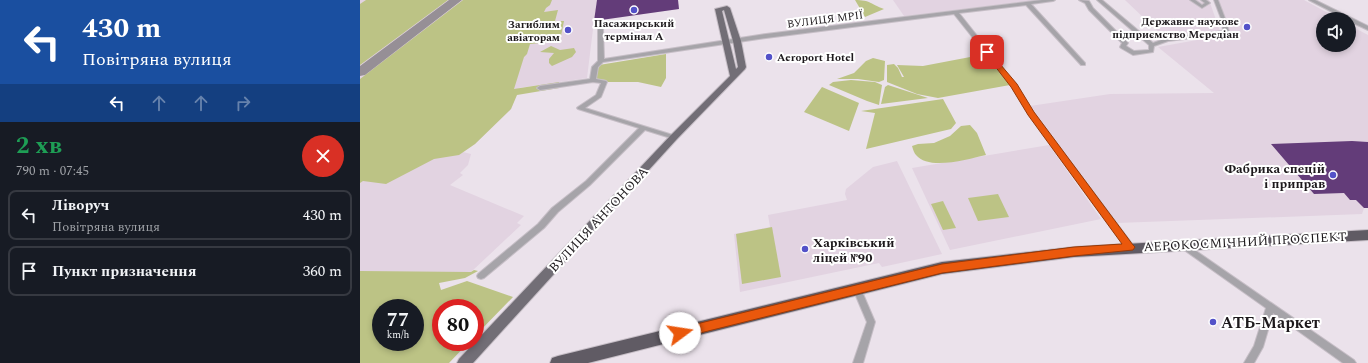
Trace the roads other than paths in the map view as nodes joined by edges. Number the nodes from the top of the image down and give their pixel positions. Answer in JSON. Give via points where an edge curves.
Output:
{"nodes":[{"id":1,"x":1053,"y":0,"type":"edge"},
{"id":2,"x":1081,"y":0,"type":"edge"},
{"id":3,"x":1099,"y":0,"type":"edge"},
{"id":4,"x":1192,"y":0,"type":"edge"},
{"id":5,"x":1203,"y":0,"type":"edge"},
{"id":6,"x":1216,"y":0,"type":"edge"},
{"id":7,"x":1312,"y":0,"type":"edge"},
{"id":8,"x":1027,"y":3,"type":"junction"},
{"id":9,"x":955,"y":12,"type":"junction"},
{"id":10,"x":600,"y":28,"type":"dead end"},
{"id":11,"x":1368,"y":28,"type":"edge"},
{"id":12,"x":737,"y":41,"type":"junction"},
{"id":13,"x":727,"y":42,"type":"junction"},
{"id":14,"x":1152,"y":46,"type":"junction"},
{"id":15,"x":601,"y":61,"type":"junction"},
{"id":16,"x":1083,"y":64,"type":"dead end"},
{"id":17,"x":734,"y":76,"type":"junction"},
{"id":18,"x":593,"y":80,"type":"junction"},
{"id":19,"x":540,"y":88,"type":"dead end"},
{"id":20,"x":643,"y":128,"type":"junction"},
{"id":21,"x":674,"y":137,"type":"junction"},
{"id":22,"x":1368,"y":234,"type":"edge"},
{"id":23,"x":1183,"y":245,"type":"junction"},
{"id":24,"x":1130,"y":247,"type":"junction"},
{"id":25,"x":481,"y":276,"type":"dead end"},
{"id":26,"x":857,"y":289,"type":"junction"},
{"id":27,"x":1271,"y":307,"type":"junction"},
{"id":28,"x":464,"y":363,"type":"edge"},
{"id":29,"x":558,"y":363,"type":"edge"},
{"id":30,"x":858,"y":363,"type":"edge"},
{"id":31,"x":1249,"y":363,"type":"edge"},
{"id":32,"x":1351,"y":363,"type":"edge"}],
"edges":[{"from":1,"to":8,"type":"street","name":"ВУЛИЦЯ МРІЇ"},
{"from":2,"to":14,"type":"street","via":[[1087,2],[1125,42],[1123,47],[1133,53],[1152,51]]},
{"from":3,"to":14,"type":"street"},
{"from":4,"to":5,"type":"street","via":[[1202,7],[1208,3]]},
{"from":6,"to":14,"type":"street","via":[[1226,32],[1167,40]]},
{"from":7,"to":11,"type":"street"},
{"from":8,"to":9,"type":"street","name":"ВУЛИЦЯ МРІЇ"},
{"from":8,"to":16,"type":"street"},
{"from":9,"to":12,"type":"street","name":"ВУЛИЦЯ МРІЇ"},
{"from":9,"to":24,"type":"street","via":[[1014,86]]},
{"from":10,"to":15,"type":"street"},
{"from":12,"to":13,"type":"street","name":"ВУЛИЦЯ МРІЇ"},
{"from":12,"to":13,"type":"main road","name":"ВУЛИЦЯ АНТОНОВА","via":[[727,8],[718,9]]},
{"from":12,"to":17,"type":"main road","name":"ВУЛИЦЯ АНТОНОВА","via":[[742,67]]},
{"from":13,"to":15,"type":"street","name":"ВУЛИЦЯ МРІЇ"},
{"from":13,"to":17,"type":"main road","name":"ВУЛИЦЯ АНТОНОВА"},
{"from":15,"to":18,"type":"street","via":[[595,67]]},
{"from":17,"to":21,"type":"main road","name":"ВУЛИЦЯ АНТОНОВА"},
{"from":18,"to":19,"type":"street"},
{"from":18,"to":20,"type":"street","via":[[604,82],[599,96],[580,108]]},
{"from":20,"to":21,"type":"street"},
{"from":20,"to":25,"type":"street","via":[[541,226]]},
{"from":21,"to":28,"type":"main road","name":"ВУЛИЦЯ АНТОНОВА"},
{"from":22,"to":23,"type":"highway","name":"АЕРОКОСМІЧНИЙ ПРОСПЕКТ"},
{"from":23,"to":24,"type":"highway","name":"АЕРОКОСМІЧНИЙ ПРОСПЕКТ"},
{"from":23,"to":27,"type":"street"},
{"from":24,"to":26,"type":"highway","name":"АЕРОКОСМІЧНИЙ ПРОСПЕКТ","via":[[942,268]]},
{"from":26,"to":29,"type":"highway","name":"АЕРОКОСМІЧНИЙ ПРОСПЕКТ"},
{"from":26,"to":30,"type":"street","via":[[871,322]]},
{"from":27,"to":31,"type":"street","via":[[1258,347]]},
{"from":27,"to":32,"type":"street"}]}
